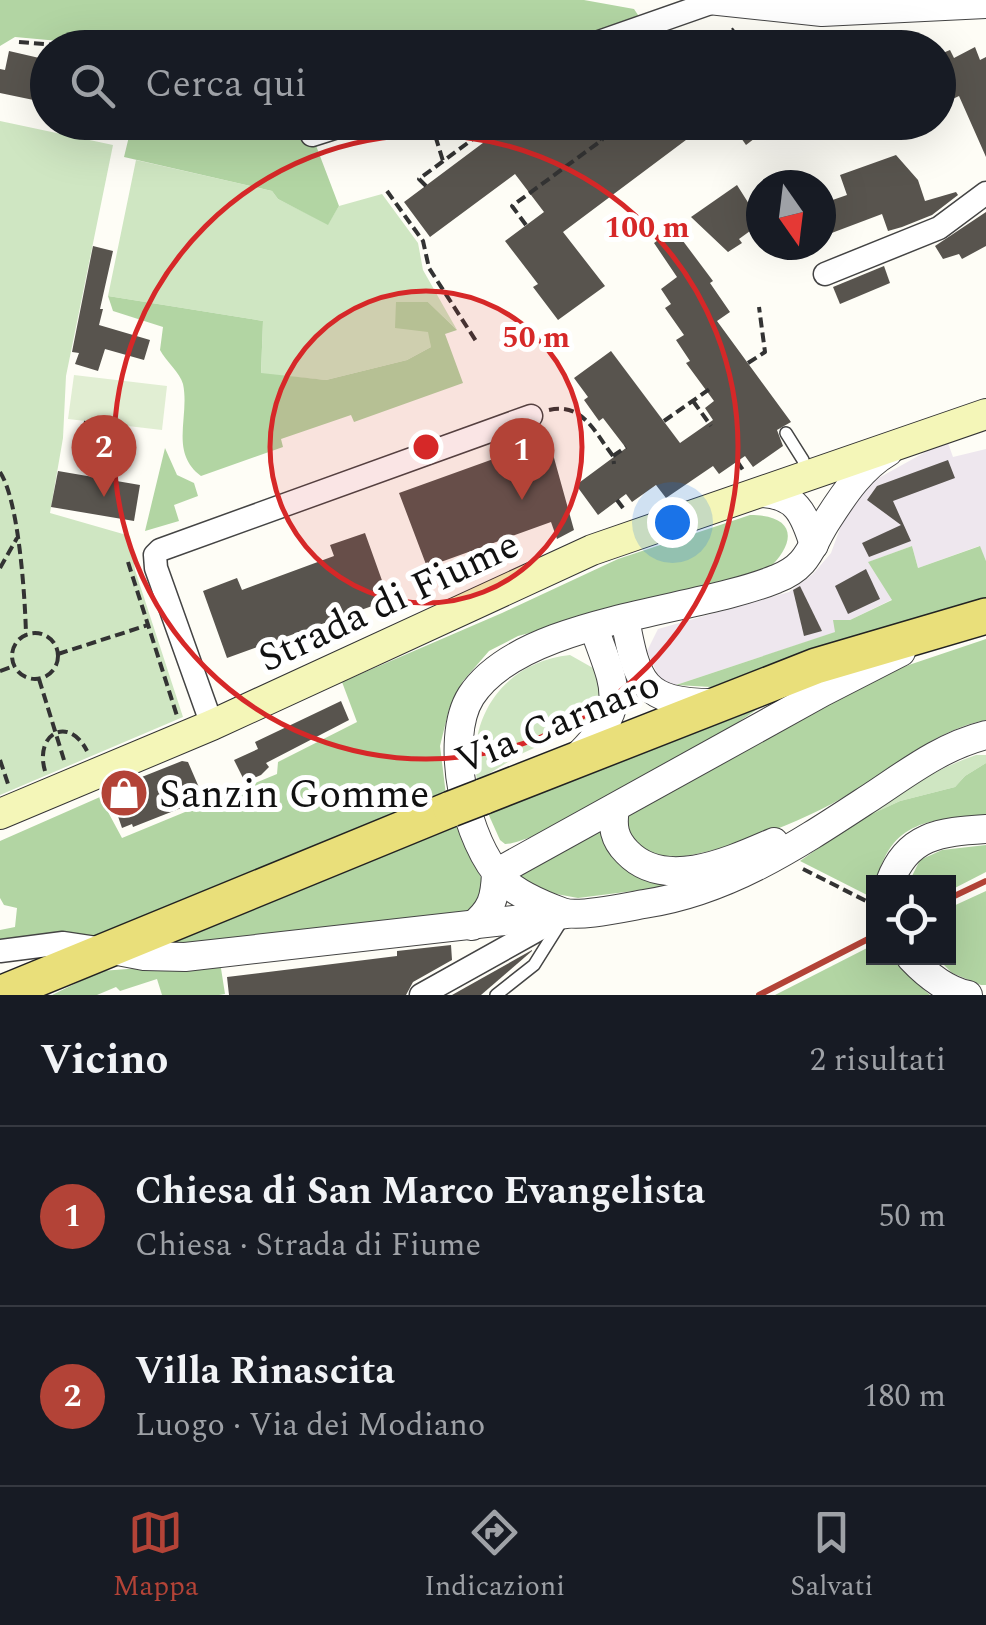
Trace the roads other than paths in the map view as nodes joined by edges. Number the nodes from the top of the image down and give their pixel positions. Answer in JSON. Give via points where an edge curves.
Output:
{"nodes":[{"id":1,"x":713,"y":0,"type":"edge"},
{"id":2,"x":986,"y":4,"type":"edge"},
{"id":3,"x":631,"y":30,"type":"edge"},
{"id":4,"x":986,"y":193,"type":"edge"},
{"id":5,"x":825,"y":274,"type":"dead end"},
{"id":6,"x":986,"y":414,"type":"edge"},
{"id":7,"x":530,"y":416,"type":"road end"},
{"id":8,"x":786,"y":433,"type":"dead end"},
{"id":9,"x":898,"y":445,"type":"junction"},
{"id":10,"x":806,"y":476,"type":"junction"},
{"id":11,"x":760,"y":493,"type":"junction"},
{"id":12,"x":816,"y":529,"type":"junction"},
{"id":13,"x":977,"y":619,"type":"edge"},
{"id":14,"x":624,"y":620,"type":"junction"},
{"id":15,"x":594,"y":628,"type":"junction"},
{"id":16,"x":715,"y":704,"type":"junction"},
{"id":17,"x":212,"y":726,"type":"junction"},
{"id":18,"x":986,"y":735,"type":"edge"},
{"id":19,"x":576,"y":759,"type":"junction"},
{"id":20,"x":854,"y":808,"type":"junction"},
{"id":21,"x":615,"y":809,"type":"junction"},
{"id":22,"x":0,"y":814,"type":"edge"},
{"id":23,"x":986,"y":829,"type":"edge"},
{"id":24,"x":496,"y":873,"type":"junction"},
{"id":25,"x":892,"y":875,"type":"edge"},
{"id":26,"x":566,"y":914,"type":"junction"},
{"id":27,"x":472,"y":926,"type":"junction"},
{"id":28,"x":107,"y":949,"type":"junction"},
{"id":29,"x":0,"y":951,"type":"edge"},
{"id":30,"x":918,"y":965,"type":"edge"},
{"id":31,"x":0,"y":994,"type":"edge"},
{"id":32,"x":422,"y":995,"type":"edge"},
{"id":33,"x":496,"y":995,"type":"edge"},
{"id":34,"x":968,"y":995,"type":"edge"}],
"edges":[{"from":1,"to":2,"type":"street","via":[[822,12]]},
{"from":1,"to":3,"type":"street"},
{"from":4,"to":5,"type":"street","via":[[939,228]]},
{"from":6,"to":9,"type":"main road","name":"Strada di Fiume"},
{"from":7,"to":17,"type":"street","via":[[160,550],[156,568]]},
{"from":8,"to":10,"type":"lane"},
{"from":9,"to":10,"type":"main road","name":"Strada di Fiume"},
{"from":9,"to":12,"type":"street","via":[[862,472]]},
{"from":10,"to":11,"type":"main road","name":"Strada di Fiume"},
{"from":10,"to":12,"type":"street","via":[[821,492]]},
{"from":11,"to":12,"type":"street","via":[[784,496]]},
{"from":11,"to":17,"type":"main road","name":"Strada di Fiume","via":[[592,550]]},
{"from":12,"to":14,"type":"street","via":[[808,558],[776,579]]},
{"from":13,"to":16,"type":"main road","name":"Via Carnaro"},
{"from":13,"to":21,"type":"street","via":[[823,692]]},
{"from":14,"to":15,"type":"street"},
{"from":14,"to":16,"type":"street","via":[[643,684],[685,703]]},
{"from":15,"to":19,"type":"street","via":[[614,694],[613,715]]},
{"from":15,"to":24,"type":"street","via":[[518,653],[468,700],[459,736],[461,784]]},
{"from":16,"to":19,"type":"main road","name":"Via Carnaro"},
{"from":17,"to":22,"type":"main road","name":"Strada di Fiume"},
{"from":18,"to":20,"type":"street","via":[[942,750]]},
{"from":19,"to":28,"type":"main road","name":"Via Carnaro"},
{"from":20,"to":21,"type":"street","via":[[713,864],[667,872],[649,869],[618,844]]},
{"from":20,"to":26,"type":"street","via":[[776,857],[695,894]]},
{"from":21,"to":24,"type":"street"},
{"from":23,"to":25,"type":"street","via":[[940,834],[911,846]]},
{"from":24,"to":26,"type":"street"},
{"from":24,"to":27,"type":"street","via":[[489,912]]},
{"from":26,"to":27,"type":"street"},
{"from":26,"to":32,"type":"street"},
{"from":26,"to":33,"type":"lane","via":[[534,964]]},
{"from":27,"to":28,"type":"street","via":[[185,957]]},
{"from":28,"to":29,"type":"street","via":[[63,944]]},
{"from":28,"to":31,"type":"main road","name":"Via Carnaro"},
{"from":30,"to":34,"type":"street"}]}
